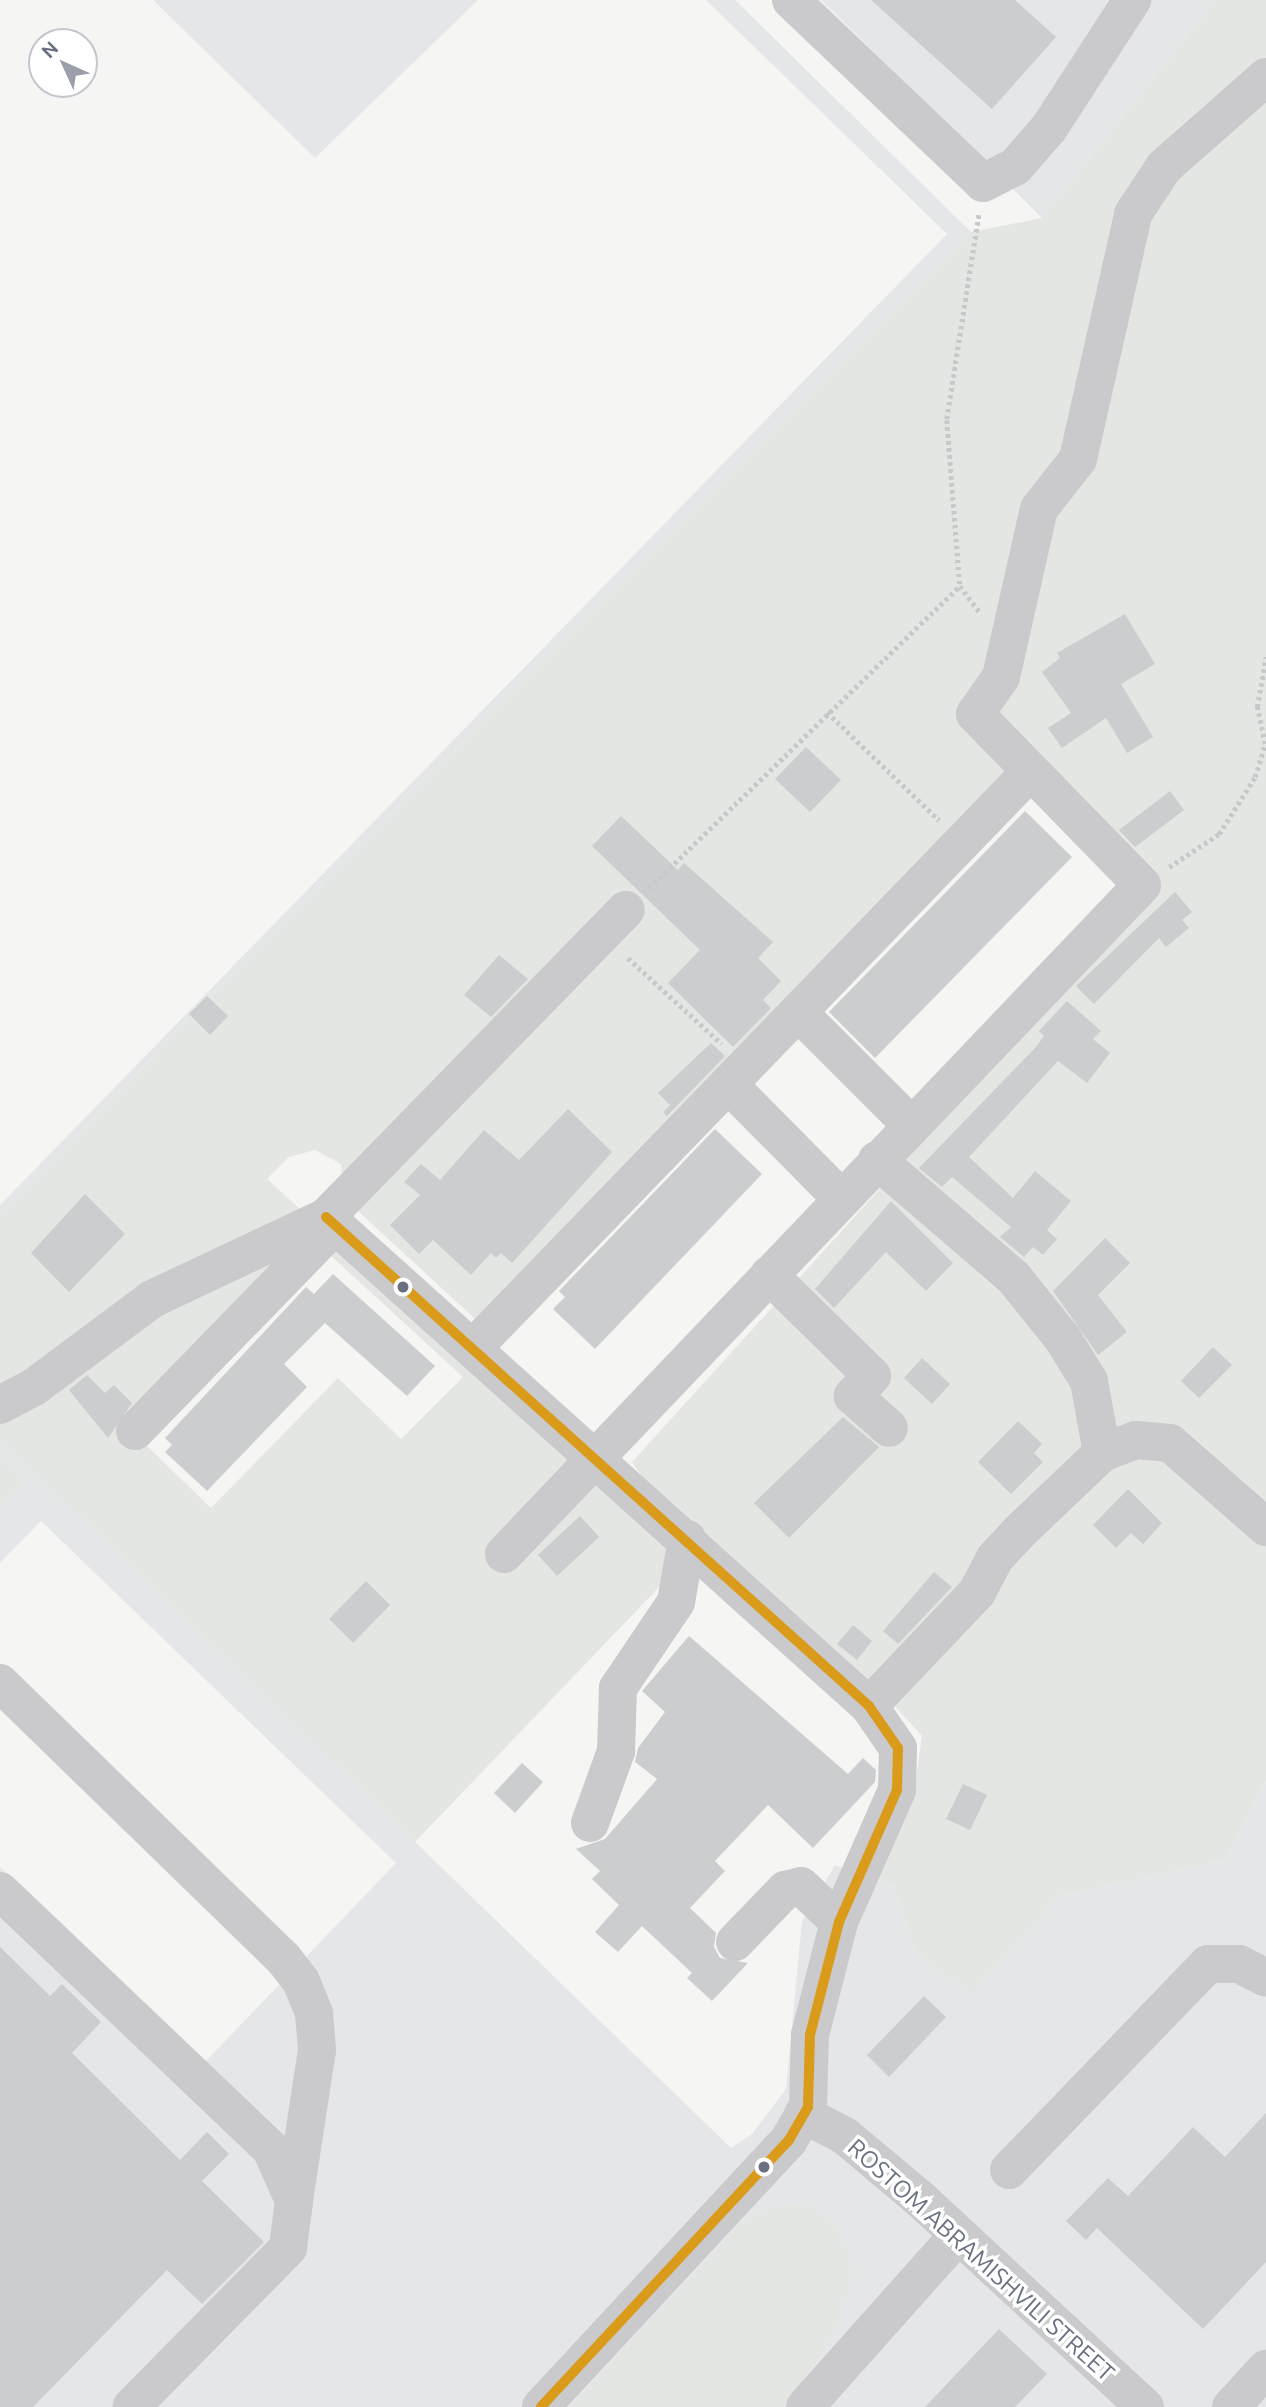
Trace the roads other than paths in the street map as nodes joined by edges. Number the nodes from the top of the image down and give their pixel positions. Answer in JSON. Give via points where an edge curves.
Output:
{"nodes":[{"id":1,"x":791,"y":0,"type":"edge"},
{"id":2,"x":1132,"y":0,"type":"edge"},
{"id":3,"x":1266,"y":76,"type":"edge"},
{"id":4,"x":1030,"y":772,"type":"junction"},
{"id":5,"x":614,"y":922,"type":"road end"},
{"id":6,"x":798,"y":1012,"type":"junction"},
{"id":7,"x":737,"y":1075,"type":"junction"},
{"id":8,"x":911,"y":1125,"type":"junction"},
{"id":9,"x":877,"y":1160,"type":"junction"},
{"id":10,"x":841,"y":1198,"type":"junction"},
{"id":11,"x":331,"y":1220,"type":"junction"},
{"id":12,"x":769,"y":1275,"type":"junction"},
{"id":13,"x":473,"y":1348,"type":"junction"},
{"id":14,"x":0,"y":1405,"type":"edge"},
{"id":15,"x":888,"y":1428,"type":"dead end"},
{"id":16,"x":135,"y":1431,"type":"dead end"},
{"id":17,"x":1102,"y":1453,"type":"junction"},
{"id":18,"x":598,"y":1457,"type":"junction"},
{"id":19,"x":1266,"y":1527,"type":"edge"},
{"id":20,"x":687,"y":1539,"type":"junction"},
{"id":21,"x":503,"y":1554,"type":"dead end"},
{"id":22,"x":0,"y":1684,"type":"edge"},
{"id":23,"x":869,"y":1706,"type":"junction"},
{"id":24,"x":590,"y":1823,"type":"dead end"},
{"id":25,"x":0,"y":1891,"type":"edge"},
{"id":26,"x":839,"y":1922,"type":"junction"},
{"id":27,"x":735,"y":1942,"type":"dead end"},
{"id":28,"x":1266,"y":1978,"type":"edge"},
{"id":29,"x":803,"y":2114,"type":"junction"},
{"id":30,"x":1009,"y":2170,"type":"dead end"},
{"id":31,"x":294,"y":2202,"type":"junction"},
{"id":32,"x":958,"y":2235,"type":"junction"},
{"id":33,"x":1266,"y":2369,"type":"edge"},
{"id":34,"x":1130,"y":2402,"type":"edge"},
{"id":35,"x":131,"y":2407,"type":"edge"},
{"id":36,"x":541,"y":2407,"type":"edge"},
{"id":37,"x":805,"y":2407,"type":"edge"},
{"id":38,"x":1231,"y":2407,"type":"edge"}],
"edges":[{"from":1,"to":2,"type":"street","via":[[983,183],[1015,167],[1049,128]]},
{"from":3,"to":4,"type":"street","via":[[1164,167],[1133,214],[1078,459],[1039,509],[1006,639],[1001,677],[975,714]]},
{"from":4,"to":6,"type":"street"},
{"from":4,"to":8,"type":"street","via":[[1142,885]]},
{"from":5,"to":11,"type":"street"},
{"from":6,"to":7,"type":"street"},
{"from":6,"to":8,"type":"street"},
{"from":7,"to":10,"type":"street"},
{"from":7,"to":13,"type":"street"},
{"from":8,"to":9,"type":"street"},
{"from":9,"to":10,"type":"street"},
{"from":9,"to":17,"type":"street","via":[[1014,1278],[1063,1339],[1089,1381]]},
{"from":10,"to":12,"type":"street"},
{"from":11,"to":13,"type":"street"},
{"from":11,"to":14,"type":"street","via":[[152,1299],[34,1387]]},
{"from":11,"to":16,"type":"street"},
{"from":12,"to":15,"type":"street","via":[[872,1376],[853,1396]]},
{"from":12,"to":18,"type":"street"},
{"from":13,"to":18,"type":"street"},
{"from":17,"to":19,"type":"street","via":[[1136,1440],[1170,1443]]},
{"from":17,"to":23,"type":"street","via":[[1018,1533],[995,1558],[977,1592]]},
{"from":18,"to":20,"type":"street"},
{"from":18,"to":21,"type":"street"},
{"from":20,"to":23,"type":"street"},
{"from":20,"to":24,"type":"street","via":[[676,1602],[618,1688],[616,1751]]},
{"from":22,"to":31,"type":"street","via":[[283,1958],[301,1981],[314,2014],[317,2050]]},
{"from":23,"to":26,"type":"street","via":[[898,1748],[897,1790]]},
{"from":25,"to":31,"type":"street","via":[[271,2149]]},
{"from":26,"to":27,"type":"street","via":[[801,1886],[785,1891]]},
{"from":26,"to":29,"type":"street","via":[[810,2035]]},
{"from":28,"to":30,"type":"street","via":[[1239,1964],[1208,1964]]},
{"from":29,"to":32,"type":"street","name":"ROSTOM ABRAMISHVILI STREET","via":[[845,2136]]},
{"from":29,"to":36,"type":"street","via":[[788,2141]]},
{"from":31,"to":35,"type":"street","via":[[288,2248]]},
{"from":32,"to":34,"type":"street","name":"ROSTOM ABRAMISHVILI STREET"},
{"from":32,"to":37,"type":"street"},
{"from":33,"to":38,"type":"street"}]}
